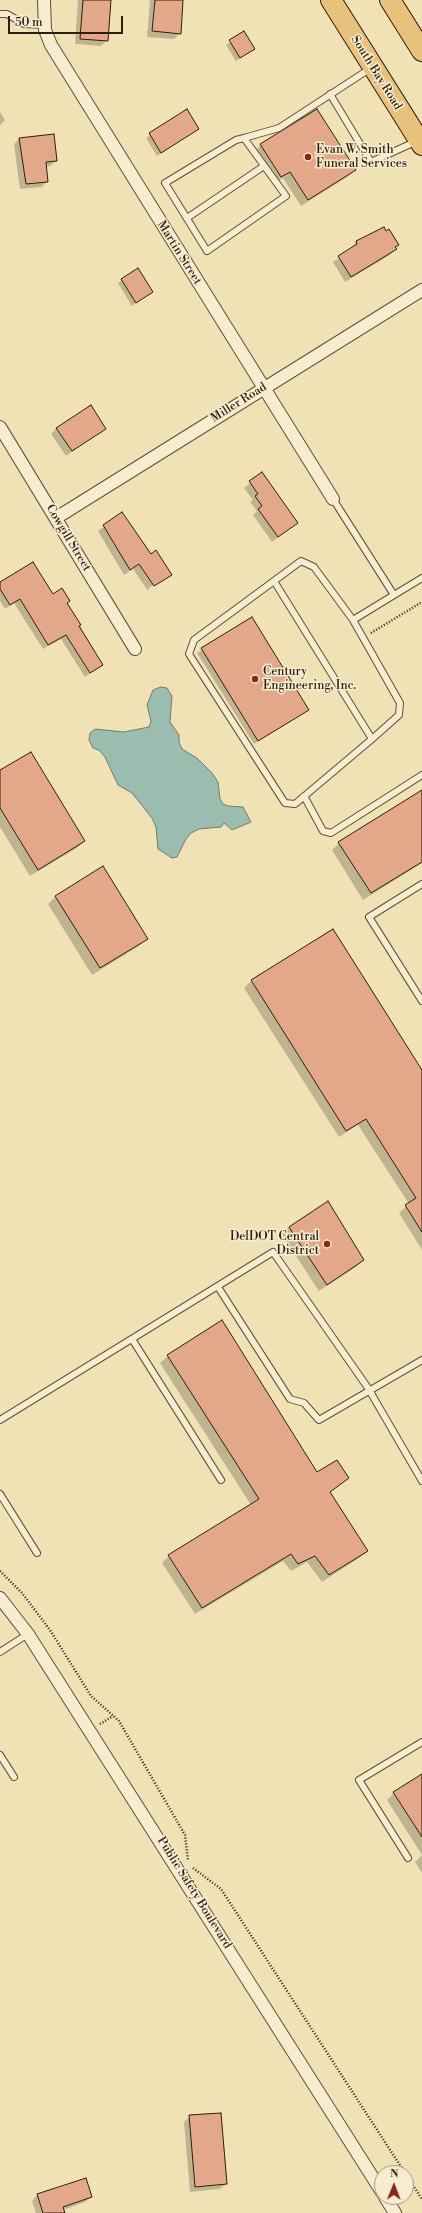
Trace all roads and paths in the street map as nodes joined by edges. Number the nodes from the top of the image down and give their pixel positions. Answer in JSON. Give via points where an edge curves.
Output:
{"nodes":[{"id":1,"x":44,"y":0,"type":"edge"},
{"id":2,"x":315,"y":0,"type":"edge"},
{"id":3,"x":331,"y":0,"type":"edge"},
{"id":4,"x":390,"y":0,"type":"edge"},
{"id":5,"x":0,"y":14,"type":"edge"},
{"id":6,"x":44,"y":25,"type":"junction"},
{"id":7,"x":353,"y":36,"type":"junction"},
{"id":8,"x":422,"y":51,"type":"edge"},
{"id":9,"x":373,"y":67,"type":"junction"},
{"id":10,"x":330,"y":94,"type":"junction"},
{"id":11,"x":244,"y":138,"type":"junction"},
{"id":12,"x":420,"y":143,"type":"edge"},
{"id":13,"x":264,"y":166,"type":"junction"},
{"id":14,"x":187,"y":218,"type":"junction"},
{"id":15,"x":422,"y":290,"type":"edge"},
{"id":16,"x":263,"y":388,"type":"junction"},
{"id":17,"x":0,"y":427,"type":"edge"},
{"id":18,"x":333,"y":500,"type":"joint"},
{"id":19,"x":56,"y":518,"type":"junction"},
{"id":20,"x":422,"y":578,"type":"edge"},
{"id":21,"x":274,"y":581,"type":"junction"},
{"id":22,"x":394,"y":595,"type":"junction"},
{"id":23,"x":422,"y":602,"type":"edge"},
{"id":24,"x":354,"y":620,"type":"junction"},
{"id":25,"x":369,"y":635,"type":"dead end"},
{"id":26,"x":135,"y":649,"type":"dead end"},
{"id":27,"x":372,"y":739,"type":"junction"},
{"id":28,"x":422,"y":775,"type":"edge"},
{"id":29,"x":304,"y":796,"type":"junction"},
{"id":30,"x":422,"y":884,"type":"edge"},
{"id":31,"x":422,"y":1001,"type":"edge"},
{"id":32,"x":218,"y":1287,"type":"junction"},
{"id":33,"x":132,"y":1339,"type":"junction"},
{"id":34,"x":422,"y":1360,"type":"edge"},
{"id":35,"x":369,"y":1390,"type":"junction"},
{"id":36,"x":0,"y":1420,"type":"edge"},
{"id":37,"x":221,"y":1480,"type":"dead end"},
{"id":38,"x":422,"y":1481,"type":"edge"},
{"id":39,"x":0,"y":1494,"type":"edge"},
{"id":40,"x":37,"y":1553,"type":"dead end"},
{"id":41,"x":0,"y":1571,"type":"edge"},
{"id":42,"x":0,"y":1598,"type":"edge"},
{"id":43,"x":28,"y":1634,"type":"junction"},
{"id":44,"x":0,"y":1652,"type":"edge"},
{"id":45,"x":113,"y":1716,"type":"junction"},
{"id":46,"x":98,"y":1726,"type":"dead end"},
{"id":47,"x":422,"y":1742,"type":"edge"},
{"id":48,"x":0,"y":1755,"type":"edge"},
{"id":49,"x":14,"y":1777,"type":"dead end"},
{"id":50,"x":408,"y":1858,"type":"dead end"},
{"id":51,"x":399,"y":2165,"type":"edge"},
{"id":52,"x":374,"y":2179,"type":"edge"},
{"id":53,"x":414,"y":2187,"type":"edge"},
{"id":54,"x":422,"y":2199,"type":"edge"}],
"edges":[{"from":1,"to":6,"type":"street","name":"Martin Street"},
{"from":2,"to":7,"type":"highway"},
{"from":3,"to":7,"type":"highway","name":"South Bay Road"},
{"from":4,"to":8,"type":"highway"},
{"from":5,"to":6,"type":"lane","via":[[7,14],[24,24]]},
{"from":6,"to":16,"type":"street","name":"Martin Street","via":[[51,45]]},
{"from":7,"to":9,"type":"highway","name":"South Bay Road"},
{"from":9,"to":10,"type":"lane"},
{"from":9,"to":12,"type":"highway","name":"South Bay Road"},
{"from":10,"to":11,"type":"lane","via":[[279,128]]},
{"from":10,"to":12,"type":"lane","via":[[371,162]]},
{"from":11,"to":13,"type":"lane"},
{"from":11,"to":14,"type":"lane","via":[[236,140],[165,183]]},
{"from":13,"to":14,"type":"lane"},
{"from":13,"to":14,"type":"lane","via":[[286,196],[207,252]]},
{"from":15,"to":16,"type":"street","name":"Miller Road"},
{"from":16,"to":18,"type":"street","name":"Martin Street"},
{"from":16,"to":19,"type":"street","name":"Miller Road"},
{"from":17,"to":19,"type":"street","name":"Cowgill Street"},
{"from":18,"to":22,"type":"lane"},
{"from":19,"to":26,"type":"street","name":"Cowgill Street"},
{"from":20,"to":22,"type":"lane"},
{"from":21,"to":24,"type":"lane","via":[[302,561],[314,567]]},
{"from":21,"to":27,"type":"lane"},
{"from":21,"to":29,"type":"lane","via":[[194,640],[189,654],[285,803],[295,804]]},
{"from":22,"to":24,"type":"lane"},
{"from":23,"to":25,"type":"path"},
{"from":24,"to":27,"type":"lane","via":[[400,703],[399,715]]},
{"from":27,"to":29,"type":"lane"},
{"from":28,"to":29,"type":"lane","via":[[331,833],[323,831]]},
{"from":30,"to":31,"type":"lane","via":[[369,917]]},
{"from":32,"to":33,"type":"lane"},
{"from":32,"to":35,"type":"lane","via":[[290,1399],[304,1403],[319,1420]]},
{"from":32,"to":35,"type":"lane","via":[[274,1252]]},
{"from":33,"to":36,"type":"lane"},
{"from":33,"to":37,"type":"lane"},
{"from":34,"to":35,"type":"lane"},
{"from":35,"to":38,"type":"lane"},
{"from":39,"to":40,"type":"lane"},
{"from":41,"to":45,"type":"path","via":[[22,1593],[50,1630],[91,1696]]},
{"from":42,"to":43,"type":"street","name":"Public Safety Boulevard"},
{"from":43,"to":44,"type":"lane"},
{"from":43,"to":52,"type":"street","name":"Public Safety Boulevard"},
{"from":45,"to":46,"type":"path"},
{"from":45,"to":51,"type":"path","via":[[119,1722],[185,1835],[188,1864],[221,1889]]},
{"from":47,"to":50,"type":"lane","via":[[360,1780]]},
{"from":48,"to":49,"type":"lane"},
{"from":53,"to":54,"type":"path"}]}
